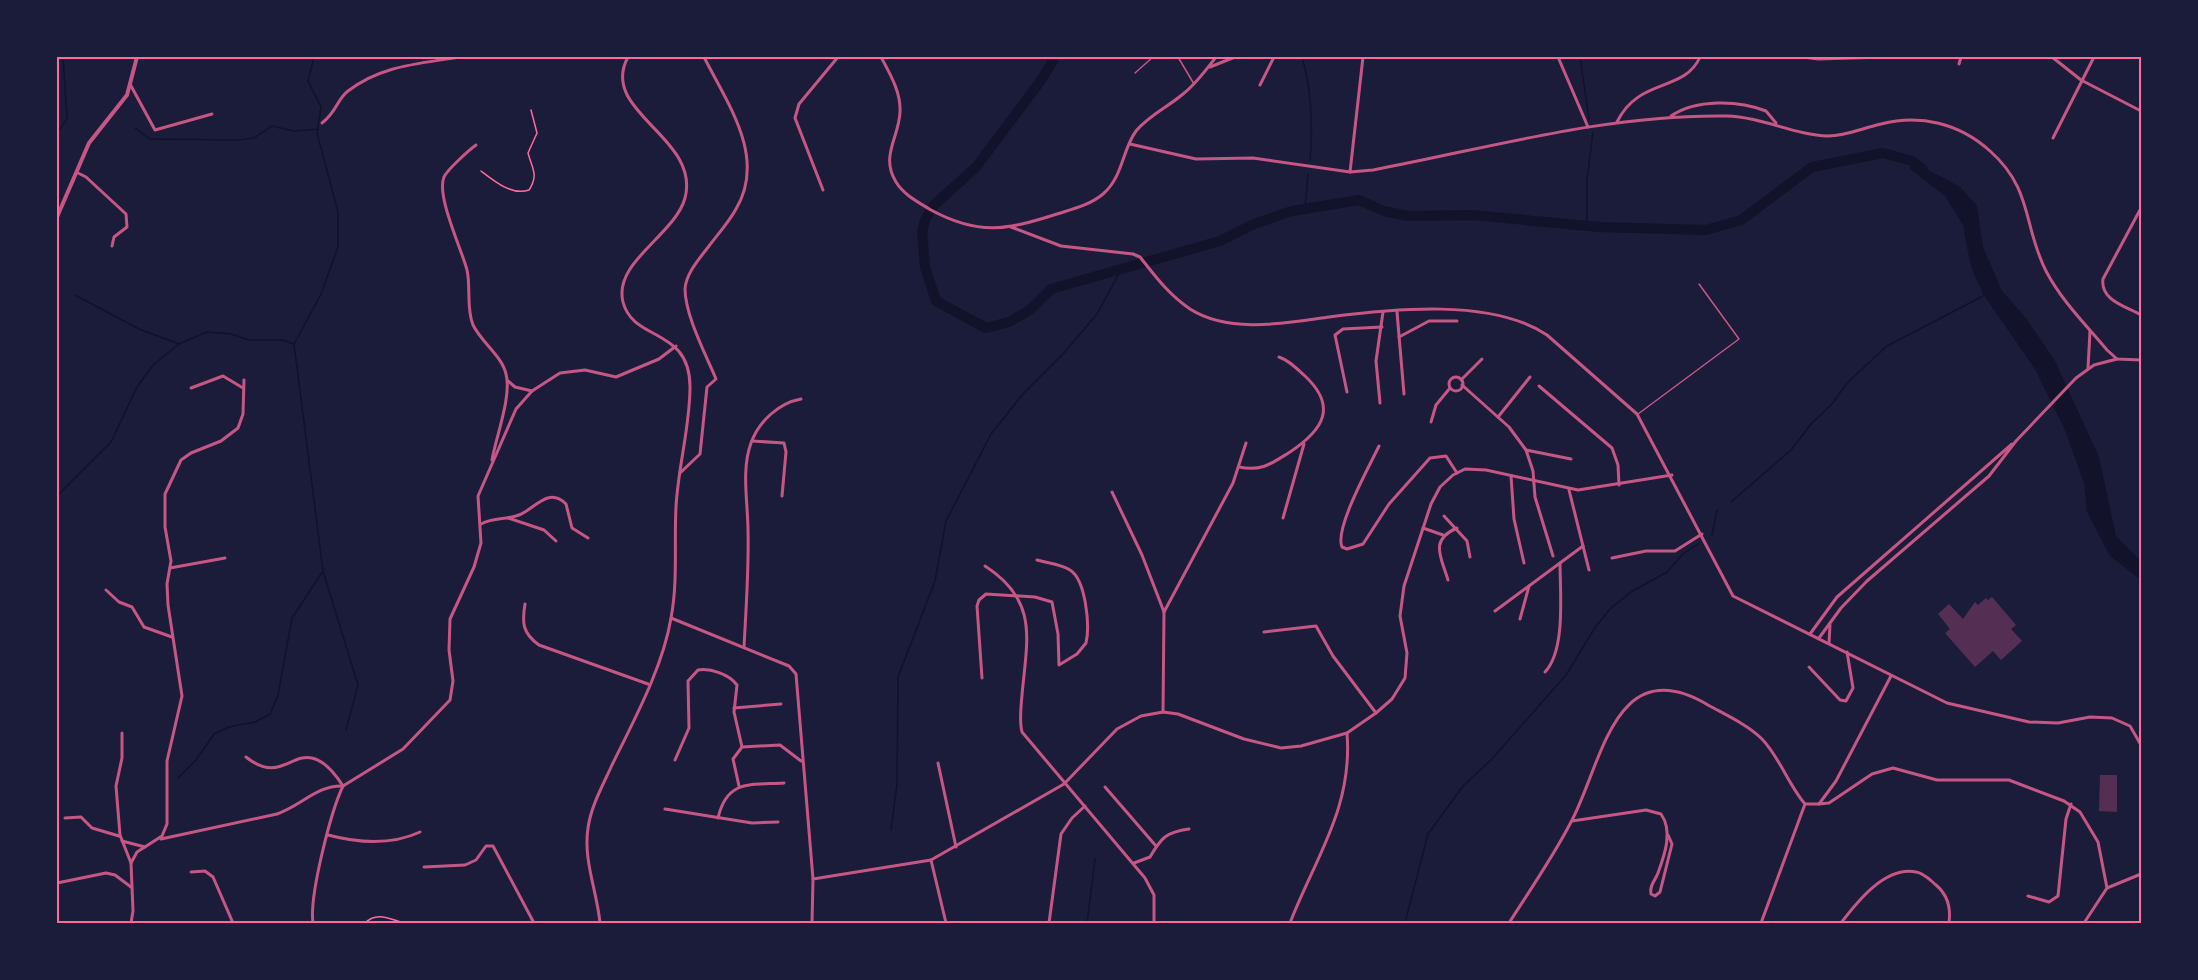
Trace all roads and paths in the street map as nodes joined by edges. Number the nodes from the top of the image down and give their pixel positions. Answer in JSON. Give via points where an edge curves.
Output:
{"nodes":[{"id":1,"x":137,"y":57,"type":"edge"},
{"id":2,"x":459,"y":57,"type":"edge"},
{"id":3,"x":622,"y":57,"type":"edge"},
{"id":4,"x":704,"y":57,"type":"edge"},
{"id":5,"x":838,"y":57,"type":"edge"},
{"id":6,"x":881,"y":57,"type":"edge"},
{"id":7,"x":1153,"y":57,"type":"edge"},
{"id":8,"x":1178,"y":57,"type":"edge"},
{"id":9,"x":1216,"y":57,"type":"edge"},
{"id":10,"x":1235,"y":57,"type":"edge"},
{"id":11,"x":1274,"y":57,"type":"edge"},
{"id":12,"x":1363,"y":57,"type":"edge"},
{"id":13,"x":1558,"y":57,"type":"edge"},
{"id":14,"x":1700,"y":57,"type":"edge"},
{"id":15,"x":1803,"y":57,"type":"edge"},
{"id":16,"x":1886,"y":57,"type":"edge"},
{"id":17,"x":1961,"y":57,"type":"edge"},
{"id":18,"x":2052,"y":57,"type":"edge"},
{"id":19,"x":2094,"y":57,"type":"edge"},
{"id":20,"x":627,"y":58,"type":"edge"},
{"id":21,"x":1959,"y":64,"type":"dead end"},
{"id":22,"x":1208,"y":67,"type":"junction"},
{"id":23,"x":1135,"y":73,"type":"dead end"},
{"id":24,"x":2081,"y":80,"type":"junction"},
{"id":25,"x":130,"y":84,"type":"junction"},
{"id":26,"x":1194,"y":84,"type":"junction"},
{"id":27,"x":1260,"y":85,"type":"dead end"},
{"id":28,"x":531,"y":110,"type":"dead end"},
{"id":29,"x":2141,"y":111,"type":"edge"},
{"id":30,"x":212,"y":114,"type":"dead end"},
{"id":31,"x":1670,"y":117,"type":"junction"},
{"id":32,"x":1617,"y":122,"type":"junction"},
{"id":33,"x":322,"y":123,"type":"dead end"},
{"id":34,"x":1776,"y":123,"type":"junction"},
{"id":35,"x":1588,"y":127,"type":"junction"},
{"id":36,"x":2053,"y":138,"type":"dead end"},
{"id":37,"x":1130,"y":144,"type":"junction"},
{"id":38,"x":476,"y":145,"type":"dead end"},
{"id":39,"x":481,"y":171,"type":"dead end"},
{"id":40,"x":1350,"y":172,"type":"junction"},
{"id":41,"x":78,"y":173,"type":"junction"},
{"id":42,"x":823,"y":190,"type":"dead end"},
{"id":43,"x":2141,"y":208,"type":"edge"},
{"id":44,"x":57,"y":217,"type":"edge"},
{"id":45,"x":1011,"y":227,"type":"junction"},
{"id":46,"x":112,"y":246,"type":"dead end"},
{"id":47,"x":1699,"y":284,"type":"dead end"},
{"id":48,"x":1397,"y":311,"type":"junction"},
{"id":49,"x":1383,"y":312,"type":"junction"},
{"id":50,"x":2141,"y":315,"type":"edge"},
{"id":51,"x":1457,"y":321,"type":"dead end"},
{"id":52,"x":1382,"y":327,"type":"junction"},
{"id":53,"x":2090,"y":329,"type":"junction"},
{"id":54,"x":1399,"y":337,"type":"junction"},
{"id":55,"x":676,"y":346,"type":"junction"},
{"id":56,"x":1279,"y":357,"type":"dead end"},
{"id":57,"x":1482,"y":358,"type":"dead end"},
{"id":58,"x":2117,"y":359,"type":"junction"},
{"id":59,"x":2141,"y":360,"type":"edge"},
{"id":60,"x":2088,"y":368,"type":"junction"},
{"id":61,"x":1530,"y":377,"type":"dead end"},
{"id":62,"x":507,"y":380,"type":"junction"},
{"id":63,"x":1461,"y":380,"type":"junction"},
{"id":64,"x":244,"y":381,"type":"dead end"},
{"id":65,"x":1462,"y":385,"type":"junction"},
{"id":66,"x":1539,"y":386,"type":"dead end"},
{"id":67,"x":191,"y":388,"type":"dead end"},
{"id":68,"x":243,"y":388,"type":"junction"},
{"id":69,"x":1450,"y":388,"type":"junction"},
{"id":70,"x":532,"y":391,"type":"junction"},
{"id":71,"x":1347,"y":392,"type":"dead end"},
{"id":72,"x":1404,"y":394,"type":"dead end"},
{"id":73,"x":801,"y":399,"type":"dead end"},
{"id":74,"x":1380,"y":404,"type":"dead end"},
{"id":75,"x":1637,"y":414,"type":"junction"},
{"id":76,"x":1498,"y":417,"type":"junction"},
{"id":77,"x":1431,"y":422,"type":"dead end"},
{"id":78,"x":752,"y":441,"type":"junction"},
{"id":79,"x":2016,"y":441,"type":"junction"},
{"id":80,"x":1304,"y":442,"type":"junction"},
{"id":81,"x":1246,"y":443,"type":"dead end"},
{"id":82,"x":1379,"y":446,"type":"dead end"},
{"id":83,"x":1526,"y":450,"type":"junction"},
{"id":84,"x":1571,"y":459,"type":"dead end"},
{"id":85,"x":492,"y":464,"type":"junction"},
{"id":86,"x":1239,"y":467,"type":"junction"},
{"id":87,"x":680,"y":473,"type":"junction"},
{"id":88,"x":1457,"y":473,"type":"junction"},
{"id":89,"x":1511,"y":476,"type":"junction"},
{"id":90,"x":1671,"y":476,"type":"junction"},
{"id":91,"x":1534,"y":482,"type":"junction"},
{"id":92,"x":1619,"y":485,"type":"junction"},
{"id":93,"x":1569,"y":490,"type":"junction"},
{"id":94,"x":1112,"y":492,"type":"dead end"},
{"id":95,"x":782,"y":495,"type":"dead end"},
{"id":96,"x":1444,"y":516,"type":"dead end"},
{"id":97,"x":503,"y":517,"type":"junction"},
{"id":98,"x":1283,"y":518,"type":"dead end"},
{"id":99,"x":482,"y":524,"type":"junction"},
{"id":100,"x":1423,"y":528,"type":"junction"},
{"id":101,"x":1457,"y":528,"type":"junction"},
{"id":102,"x":1702,"y":534,"type":"junction"},
{"id":103,"x":1443,"y":535,"type":"junction"},
{"id":104,"x":588,"y":538,"type":"dead end"},
{"id":105,"x":556,"y":541,"type":"dead end"},
{"id":106,"x":1583,"y":546,"type":"junction"},
{"id":107,"x":1553,"y":556,"type":"dead end"},
{"id":108,"x":1470,"y":557,"type":"dead end"},
{"id":109,"x":225,"y":558,"type":"dead end"},
{"id":110,"x":1612,"y":558,"type":"dead end"},
{"id":111,"x":1037,"y":560,"type":"dead end"},
{"id":112,"x":1524,"y":563,"type":"dead end"},
{"id":113,"x":1560,"y":563,"type":"junction"},
{"id":114,"x":985,"y":566,"type":"dead end"},
{"id":115,"x":170,"y":568,"type":"junction"},
{"id":116,"x":1589,"y":570,"type":"dead end"},
{"id":117,"x":1448,"y":580,"type":"dead end"},
{"id":118,"x":1529,"y":586,"type":"junction"},
{"id":119,"x":106,"y":590,"type":"dead end"},
{"id":120,"x":1018,"y":596,"type":"junction"},
{"id":121,"x":525,"y":604,"type":"dead end"},
{"id":122,"x":1495,"y":611,"type":"dead end"},
{"id":123,"x":1164,"y":612,"type":"junction"},
{"id":124,"x":671,"y":618,"type":"junction"},
{"id":125,"x":1520,"y":619,"type":"dead end"},
{"id":126,"x":1832,"y":621,"type":"junction"},
{"id":127,"x":1264,"y":632,"type":"dead end"},
{"id":128,"x":1810,"y":634,"type":"junction"},
{"id":129,"x":172,"y":637,"type":"junction"},
{"id":130,"x":1819,"y":639,"type":"junction"},
{"id":131,"x":1829,"y":643,"type":"junction"},
{"id":132,"x":744,"y":647,"type":"junction"},
{"id":133,"x":1847,"y":652,"type":"junction"},
{"id":134,"x":1809,"y":667,"type":"dead end"},
{"id":135,"x":1545,"y":672,"type":"dead end"},
{"id":136,"x":1892,"y":676,"type":"junction"},
{"id":137,"x":982,"y":678,"type":"dead end"},
{"id":138,"x":648,"y":684,"type":"junction"},
{"id":139,"x":780,"y":704,"type":"dead end"},
{"id":140,"x":734,"y":708,"type":"junction"},
{"id":141,"x":1163,"y":712,"type":"junction"},
{"id":142,"x":1376,"y":713,"type":"junction"},
{"id":143,"x":122,"y":733,"type":"dead end"},
{"id":144,"x":1347,"y":733,"type":"junction"},
{"id":145,"x":2141,"y":745,"type":"edge"},
{"id":146,"x":742,"y":747,"type":"junction"},
{"id":147,"x":246,"y":757,"type":"dead end"},
{"id":148,"x":675,"y":760,"type":"dead end"},
{"id":149,"x":803,"y":762,"type":"junction"},
{"id":150,"x":938,"y":763,"type":"dead end"},
{"id":151,"x":784,"y":783,"type":"dead end"},
{"id":152,"x":1064,"y":784,"type":"junction"},
{"id":153,"x":344,"y":786,"type":"junction"},
{"id":154,"x":739,"y":786,"type":"junction"},
{"id":155,"x":1105,"y":787,"type":"dead end"},
{"id":156,"x":1805,"y":804,"type":"junction"},
{"id":157,"x":1819,"y":804,"type":"junction"},
{"id":158,"x":2071,"y":804,"type":"junction"},
{"id":159,"x":1085,"y":806,"type":"junction"},
{"id":160,"x":665,"y":809,"type":"dead end"},
{"id":161,"x":65,"y":818,"type":"dead end"},
{"id":162,"x":718,"y":818,"type":"junction"},
{"id":163,"x":1572,"y":821,"type":"junction"},
{"id":164,"x":778,"y":822,"type":"dead end"},
{"id":165,"x":1189,"y":830,"type":"dead end"},
{"id":166,"x":420,"y":832,"type":"dead end"},
{"id":167,"x":328,"y":836,"type":"junction"},
{"id":168,"x":1668,"y":836,"type":"junction"},
{"id":169,"x":121,"y":839,"type":"junction"},
{"id":170,"x":158,"y":839,"type":"junction"},
{"id":171,"x":1156,"y":846,"type":"junction"},
{"id":172,"x":147,"y":847,"type":"junction"},
{"id":173,"x":956,"y":847,"type":"junction"},
{"id":174,"x":932,"y":860,"type":"junction"},
{"id":175,"x":130,"y":863,"type":"junction"},
{"id":176,"x":1134,"y":863,"type":"junction"},
{"id":177,"x":424,"y":867,"type":"dead end"},
{"id":178,"x":190,"y":872,"type":"dead end"},
{"id":179,"x":2141,"y":874,"type":"edge"},
{"id":180,"x":813,"y":879,"type":"junction"},
{"id":181,"x":57,"y":884,"type":"edge"},
{"id":182,"x":131,"y":887,"type":"junction"},
{"id":183,"x":2107,"y":888,"type":"junction"},
{"id":184,"x":2028,"y":896,"type":"dead end"},
{"id":185,"x":401,"y":922,"type":"edge"},
{"id":186,"x":131,"y":923,"type":"edge"},
{"id":187,"x":233,"y":923,"type":"edge"},
{"id":188,"x":313,"y":923,"type":"edge"},
{"id":189,"x":364,"y":923,"type":"edge"},
{"id":190,"x":534,"y":923,"type":"edge"},
{"id":191,"x":600,"y":923,"type":"edge"},
{"id":192,"x":812,"y":923,"type":"edge"},
{"id":193,"x":946,"y":923,"type":"edge"},
{"id":194,"x":1049,"y":923,"type":"edge"},
{"id":195,"x":1154,"y":923,"type":"edge"},
{"id":196,"x":1290,"y":923,"type":"edge"},
{"id":197,"x":1509,"y":923,"type":"edge"},
{"id":198,"x":1761,"y":923,"type":"edge"},
{"id":199,"x":1841,"y":923,"type":"edge"},
{"id":200,"x":1949,"y":923,"type":"edge"},
{"id":201,"x":2084,"y":923,"type":"edge"}],
"edges":[{"from":1,"to":25,"type":"street"},
{"from":2,"to":33,"type":"street","via":[[417,62],[381,72],[348,91],[336,111]]},
{"from":3,"to":20,"type":"street"},
{"from":4,"to":87,"type":"street","via":[[744,139],[749,169],[736,209],[694,265],[686,282],[688,305],[716,379],[710,382],[704,397],[700,454]]},
{"from":5,"to":42,"type":"street","via":[[799,104],[795,118]]},
{"from":6,"to":45,"type":"street","via":[[900,102],[900,117],[889,154],[891,170],[902,190],[950,220],[980,229]]},
{"from":7,"to":23,"type":"lane"},
{"from":8,"to":26,"type":"lane"},
{"from":9,"to":22,"type":"street"},
{"from":10,"to":22,"type":"street"},
{"from":11,"to":27,"type":"street"},
{"from":12,"to":40,"type":"street"},
{"from":13,"to":35,"type":"street"},
{"from":14,"to":32,"type":"street","via":[[1687,75],[1635,97]]},
{"from":15,"to":16,"type":"street"},
{"from":17,"to":21,"type":"street"},
{"from":18,"to":24,"type":"street"},
{"from":19,"to":24,"type":"street"},
{"from":20,"to":55,"type":"street","via":[[623,80],[632,105],[675,151],[687,176],[683,205],[664,234],[627,274],[623,300],[627,313],[637,323]]},
{"from":22,"to":26,"type":"street"},
{"from":24,"to":29,"type":"street"},
{"from":24,"to":36,"type":"street"},
{"from":25,"to":30,"type":"street","via":[[155,130]]},
{"from":25,"to":41,"type":"street","via":[[121,103],[88,143]]},
{"from":26,"to":37,"type":"street","via":[[1146,120]]},
{"from":28,"to":39,"type":"path","via":[[537,133],[528,153],[535,169],[529,190],[504,187]]},
{"from":31,"to":32,"type":"street"},
{"from":31,"to":34,"type":"street","via":[[1742,116]]},
{"from":31,"to":34,"type":"street","via":[[1689,106],[1732,104],[1766,111]]},
{"from":32,"to":35,"type":"street"},
{"from":34,"to":53,"type":"street","via":[[1827,136],[1903,120],[1921,120],[1957,129],[1980,143],[2002,162],[2018,184],[2046,271]]},
{"from":35,"to":40,"type":"street"},
{"from":37,"to":40,"type":"street","via":[[1196,159],[1266,159]]},
{"from":37,"to":45,"type":"street","via":[[1118,175],[1102,195],[1077,208]]},
{"from":38,"to":62,"type":"street","via":[[447,172],[442,184],[450,222],[467,269],[471,319],[478,335],[504,367]]},
{"from":41,"to":44,"type":"street"},
{"from":41,"to":46,"type":"street","via":[[126,214],[127,227],[114,237]]},
{"from":43,"to":50,"type":"street","via":[[2102,283],[2105,295]]},
{"from":45,"to":49,"type":"street","via":[[1061,246],[1140,257],[1155,278],[1191,309],[1214,319],[1277,324]]},
{"from":47,"to":75,"type":"lane","via":[[1739,339]]},
{"from":48,"to":49,"type":"street"},
{"from":48,"to":54,"type":"street"},
{"from":48,"to":75,"type":"street","via":[[1453,309],[1533,325]]},
{"from":49,"to":52,"type":"street"},
{"from":51,"to":54,"type":"street","via":[[1430,321]]},
{"from":52,"to":71,"type":"street","via":[[1343,329],[1335,335]]},
{"from":52,"to":74,"type":"street","via":[[1376,361]]},
{"from":53,"to":58,"type":"street"},
{"from":53,"to":60,"type":"street"},
{"from":54,"to":72,"type":"street"},
{"from":55,"to":70,"type":"street","via":[[659,359],[620,376],[572,370],[550,378]]},
{"from":55,"to":87,"type":"street","via":[[690,377]]},
{"from":56,"to":80,"type":"street","via":[[1315,385],[1323,400],[1323,417]]},
{"from":57,"to":63,"type":"street"},
{"from":58,"to":59,"type":"street"},
{"from":58,"to":60,"type":"street"},
{"from":60,"to":79,"type":"street"},
{"from":61,"to":76,"type":"street"},
{"from":62,"to":70,"type":"street","via":[[515,387]]},
{"from":62,"to":85,"type":"street"},
{"from":63,"to":65,"type":"street"},
{"from":63,"to":69,"type":"street","via":[[1451,380]]},
{"from":64,"to":68,"type":"street"},
{"from":65,"to":69,"type":"street","via":[[1458,390]]},
{"from":65,"to":76,"type":"street"},
{"from":66,"to":92,"type":"street","via":[[1612,448]]},
{"from":67,"to":68,"type":"street","via":[[223,376]]},
{"from":68,"to":115,"type":"street","via":[[243,414],[238,428],[221,441],[186,456],[167,486],[165,527]]},
{"from":69,"to":77,"type":"street","via":[[1436,405]]},
{"from":70,"to":85,"type":"street","via":[[516,409]]},
{"from":73,"to":78,"type":"street","via":[[777,408]]},
{"from":75,"to":90,"type":"street"},
{"from":76,"to":83,"type":"street"},
{"from":78,"to":95,"type":"street","via":[[784,442]]},
{"from":78,"to":132,"type":"street","via":[[747,473]]},
{"from":79,"to":126,"type":"street","via":[[1989,476],[1867,581]]},
{"from":79,"to":128,"type":"street","via":[[1837,597]]},
{"from":80,"to":86,"type":"street","via":[[1267,467]]},
{"from":80,"to":98,"type":"street"},
{"from":81,"to":86,"type":"street"},
{"from":82,"to":88,"type":"street","via":[[1339,540],[1347,549],[1363,544],[1389,504],[1430,458],[1446,456]]},
{"from":83,"to":84,"type":"street"},
{"from":83,"to":91,"type":"street"},
{"from":85,"to":99,"type":"street","via":[[478,496]]},
{"from":86,"to":123,"type":"street"},
{"from":87,"to":124,"type":"street"},
{"from":88,"to":89,"type":"street","via":[[1474,469]]},
{"from":88,"to":100,"type":"street","via":[[1435,495]]},
{"from":89,"to":91,"type":"street"},
{"from":89,"to":112,"type":"street","via":[[1514,519]]},
{"from":90,"to":92,"type":"street"},
{"from":90,"to":102,"type":"street"},
{"from":91,"to":93,"type":"street"},
{"from":91,"to":107,"type":"street","via":[[1534,497]]},
{"from":92,"to":93,"type":"street"},
{"from":93,"to":106,"type":"street"},
{"from":94,"to":123,"type":"street"},
{"from":96,"to":101,"type":"street"},
{"from":97,"to":99,"type":"street"},
{"from":97,"to":104,"type":"street","via":[[518,516],[545,497],[558,498],[566,504],[572,528]]},
{"from":97,"to":105,"type":"street","via":[[544,530]]},
{"from":99,"to":153,"type":"street","via":[[478,553],[450,619],[450,700],[403,749]]},
{"from":100,"to":103,"type":"street"},
{"from":100,"to":142,"type":"street","via":[[1402,597],[1400,627],[1408,667],[1392,699]]},
{"from":101,"to":103,"type":"street"},
{"from":101,"to":108,"type":"street","via":[[1467,541]]},
{"from":102,"to":110,"type":"street","via":[[1675,550]]},
{"from":102,"to":128,"type":"street","via":[[1733,596]]},
{"from":103,"to":117,"type":"street","via":[[1439,551]]},
{"from":106,"to":113,"type":"street"},
{"from":106,"to":116,"type":"street"},
{"from":109,"to":115,"type":"street"},
{"from":111,"to":120,"type":"street","via":[[1068,568],[1081,584],[1087,639],[1083,648],[1064,664],[1058,664],[1052,602]]},
{"from":113,"to":118,"type":"street"},
{"from":113,"to":135,"type":"street","via":[[1558,633],[1553,661]]},
{"from":114,"to":120,"type":"street"},
{"from":115,"to":129,"type":"street","via":[[167,591]]},
{"from":118,"to":122,"type":"street"},
{"from":118,"to":125,"type":"street"},
{"from":119,"to":129,"type":"street","via":[[118,602],[132,607],[144,627]]},
{"from":120,"to":137,"type":"street","via":[[992,593],[979,600]]},
{"from":120,"to":152,"type":"street","via":[[1027,626],[1020,724],[1027,741]]},
{"from":121,"to":138,"type":"street","via":[[522,624],[539,645]]},
{"from":123,"to":141,"type":"street"},
{"from":124,"to":132,"type":"street"},
{"from":124,"to":138,"type":"street"},
{"from":126,"to":130,"type":"street"},
{"from":126,"to":131,"type":"street"},
{"from":127,"to":142,"type":"street","via":[[1316,627]]},
{"from":128,"to":130,"type":"street"},
{"from":129,"to":170,"type":"street","via":[[182,689],[167,761],[168,818]]},
{"from":130,"to":131,"type":"street"},
{"from":131,"to":133,"type":"street"},
{"from":132,"to":149,"type":"street","via":[[789,666],[796,674]]},
{"from":133,"to":134,"type":"street","via":[[1853,688],[1846,701],[1840,700]]},
{"from":133,"to":136,"type":"street"},
{"from":136,"to":145,"type":"street","via":[[1947,703],[2029,722],[2112,718],[2130,726]]},
{"from":136,"to":157,"type":"street","via":[[1836,781]]},
{"from":138,"to":191,"type":"street","via":[[589,818],[589,863]]},
{"from":139,"to":140,"type":"street"},
{"from":140,"to":146,"type":"street"},
{"from":140,"to":148,"type":"street","via":[[735,681],[705,669],[692,675],[688,681],[689,728]]},
{"from":141,"to":144,"type":"street","via":[[1281,748]]},
{"from":141,"to":152,"type":"street","via":[[1141,716],[1117,729]]},
{"from":142,"to":144,"type":"street"},
{"from":143,"to":169,"type":"street","via":[[116,786]]},
{"from":144,"to":196,"type":"street","via":[[1335,823]]},
{"from":146,"to":149,"type":"street","via":[[780,745]]},
{"from":146,"to":154,"type":"street","via":[[733,759]]},
{"from":147,"to":153,"type":"street","via":[[258,765],[273,767],[315,758],[334,772]]},
{"from":149,"to":180,"type":"street"},
{"from":150,"to":173,"type":"street"},
{"from":151,"to":154,"type":"street"},
{"from":152,"to":159,"type":"street"},
{"from":152,"to":173,"type":"street"},
{"from":153,"to":167,"type":"street"},
{"from":153,"to":170,"type":"street","via":[[326,787],[277,814]]},
{"from":154,"to":162,"type":"street","via":[[727,796]]},
{"from":155,"to":171,"type":"street"},
{"from":156,"to":157,"type":"street"},
{"from":156,"to":163,"type":"street","via":[[1771,750],[1754,732],[1686,694],[1658,690],[1636,699],[1608,733]]},
{"from":156,"to":198,"type":"street"},
{"from":157,"to":158,"type":"street","via":[[1829,803],[1872,774],[1893,768],[1937,780],[2009,780]]},
{"from":158,"to":183,"type":"street","via":[[2095,836]]},
{"from":158,"to":184,"type":"street","via":[[2058,896],[2049,902]]},
{"from":159,"to":176,"type":"street"},
{"from":159,"to":194,"type":"street","via":[[1061,834]]},
{"from":160,"to":162,"type":"street"},
{"from":161,"to":169,"type":"street","via":[[81,817],[93,828]]},
{"from":162,"to":164,"type":"street"},
{"from":163,"to":168,"type":"street","via":[[1653,810],[1666,820]]},
{"from":163,"to":197,"type":"street"},
{"from":165,"to":171,"type":"street","via":[[1160,839]]},
{"from":166,"to":167,"type":"street","via":[[407,838],[355,842]]},
{"from":167,"to":188,"type":"street"},
{"from":168,"to":168,"type":"street","via":[[1650,888],[1655,896],[1660,892],[1672,844]]},
{"from":169,"to":172,"type":"street"},
{"from":169,"to":175,"type":"street"},
{"from":170,"to":172,"type":"street"},
{"from":171,"to":176,"type":"street","via":[[1150,857]]},
{"from":172,"to":175,"type":"street","via":[[137,852]]},
{"from":173,"to":174,"type":"street"},
{"from":174,"to":180,"type":"street"},
{"from":174,"to":193,"type":"street"},
{"from":175,"to":182,"type":"street"},
{"from":176,"to":195,"type":"street","via":[[1154,895]]},
{"from":177,"to":190,"type":"street","via":[[465,865],[476,860],[486,846],[493,846]]},
{"from":178,"to":187,"type":"street","via":[[205,871],[213,877]]},
{"from":179,"to":183,"type":"street"},
{"from":180,"to":192,"type":"street"},
{"from":181,"to":182,"type":"street","via":[[106,873]]},
{"from":182,"to":186,"type":"street"},
{"from":183,"to":201,"type":"street"},
{"from":185,"to":189,"type":"path","via":[[375,916]]},
{"from":199,"to":200,"type":"street","via":[[1876,885],[1895,875],[1916,872],[1946,897]]}]}
